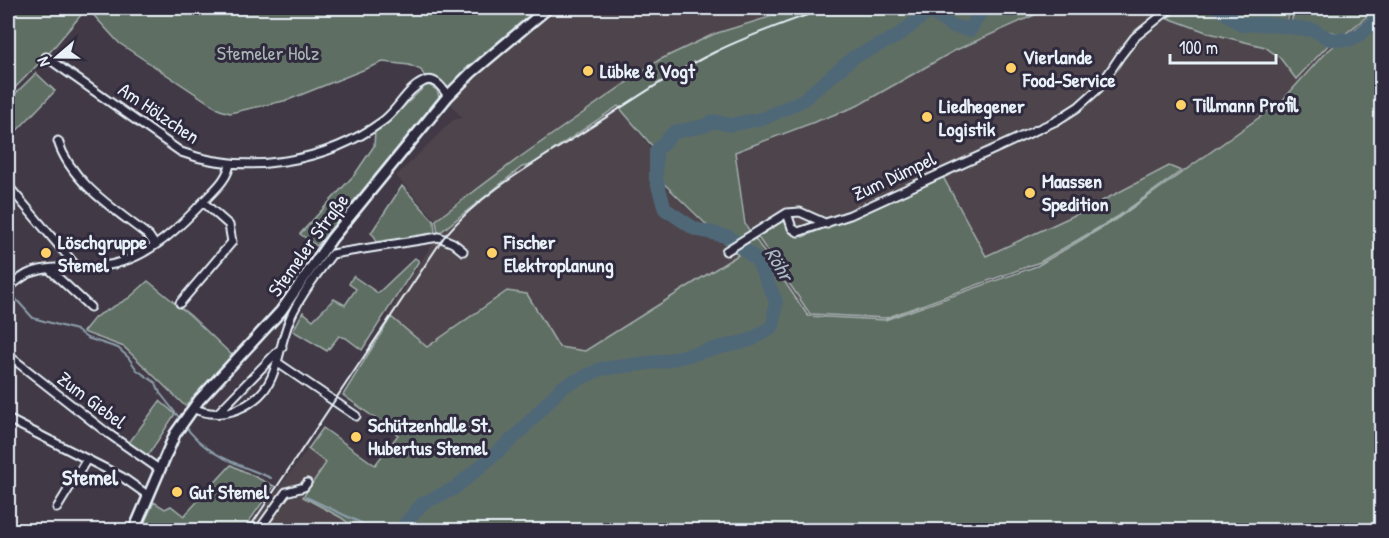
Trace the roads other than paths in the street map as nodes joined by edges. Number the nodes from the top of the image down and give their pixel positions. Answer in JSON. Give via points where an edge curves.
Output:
{"nodes":[{"id":1,"x":548,"y":8,"type":"edge"},
{"id":2,"x":1171,"y":8,"type":"edge"},
{"id":3,"x":46,"y":57,"type":"dead end"},
{"id":4,"x":448,"y":96,"type":"junction"},
{"id":5,"x":58,"y":141,"type":"dead end"},
{"id":6,"x":230,"y":163,"type":"junction"},
{"id":7,"x":10,"y":188,"type":"dead end"},
{"id":8,"x":203,"y":202,"type":"junction"},
{"id":9,"x":787,"y":213,"type":"junction"},
{"id":10,"x":827,"y":224,"type":"junction"},
{"id":11,"x":156,"y":245,"type":"junction"},
{"id":12,"x":463,"y":251,"type":"dead end"},
{"id":13,"x":726,"y":251,"type":"dead end"},
{"id":14,"x":77,"y":267,"type":"junction"},
{"id":15,"x":49,"y":269,"type":"junction"},
{"id":16,"x":8,"y":288,"type":"edge"},
{"id":17,"x":180,"y":303,"type":"dead end"},
{"id":18,"x":90,"y":307,"type":"dead end"},
{"id":19,"x":282,"y":347,"type":"junction"},
{"id":20,"x":8,"y":355,"type":"edge"},
{"id":21,"x":278,"y":363,"type":"junction"},
{"id":22,"x":194,"y":408,"type":"junction"},
{"id":23,"x":218,"y":414,"type":"junction"},
{"id":24,"x":356,"y":416,"type":"dead end"},
{"id":25,"x":8,"y":419,"type":"edge"},
{"id":26,"x":87,"y":459,"type":"junction"},
{"id":27,"x":159,"y":469,"type":"junction"},
{"id":28,"x":307,"y":483,"type":"dead end"},
{"id":29,"x":149,"y":496,"type":"junction"},
{"id":30,"x":57,"y":508,"type":"dead end"},
{"id":31,"x":264,"y":524,"type":"junction"},
{"id":32,"x":134,"y":531,"type":"edge"},
{"id":33,"x":260,"y":531,"type":"edge"},
{"id":34,"x":273,"y":531,"type":"edge"}],
"edges":[{"from":1,"to":4,"type":"main road","name":"Stemeler Straße"},
{"from":2,"to":10,"type":"street","name":"Zum Dümpel","via":[[1135,37],[1099,88],[1056,121]]},
{"from":3,"to":6,"type":"street","name":"Am Hölzchen","via":[[181,152]]},
{"from":4,"to":6,"type":"street","name":"Am Hölzchen","via":[[437,83],[424,81],[386,119],[343,144],[274,164]]},
{"from":4,"to":22,"type":"main road","name":"Stemeler Straße","via":[[332,238],[281,311]]},
{"from":5,"to":11,"type":"street","via":[[62,153],[90,189]]},
{"from":6,"to":8,"type":"street","via":[[228,173]]},
{"from":7,"to":14,"type":"street"},
{"from":8,"to":11,"type":"street"},
{"from":8,"to":17,"type":"street","via":[[229,225],[232,242]]},
{"from":9,"to":10,"type":"street","via":[[800,212]]},
{"from":9,"to":10,"type":"street","name":"Zum Dümpel","via":[[792,228],[798,232]]},
{"from":9,"to":13,"type":"street"},
{"from":11,"to":14,"type":"street","via":[[117,264]]},
{"from":12,"to":19,"type":"street","via":[[440,237],[332,254],[293,312]]},
{"from":14,"to":15,"type":"street"},
{"from":15,"to":16,"type":"street","via":[[28,273]]},
{"from":15,"to":18,"type":"street"},
{"from":19,"to":21,"type":"street"},
{"from":19,"to":23,"type":"street"},
{"from":20,"to":27,"type":"street","name":"Zum Giebel"},
{"from":21,"to":23,"type":"street","via":[[261,395],[248,405]]},
{"from":21,"to":24,"type":"street"},
{"from":22,"to":23,"type":"street"},
{"from":22,"to":27,"type":"main road","name":"Stemeler Straße","via":[[175,434]]},
{"from":25,"to":26,"type":"street"},
{"from":26,"to":29,"type":"street"},
{"from":26,"to":30,"type":"street"},
{"from":27,"to":29,"type":"main road","name":"Stemeler Straße"},
{"from":28,"to":31,"type":"street","via":[[304,488],[286,492]]},
{"from":29,"to":32,"type":"main road","name":"Stemeler Straße"},
{"from":31,"to":33,"type":"street"},
{"from":31,"to":34,"type":"street"}]}
